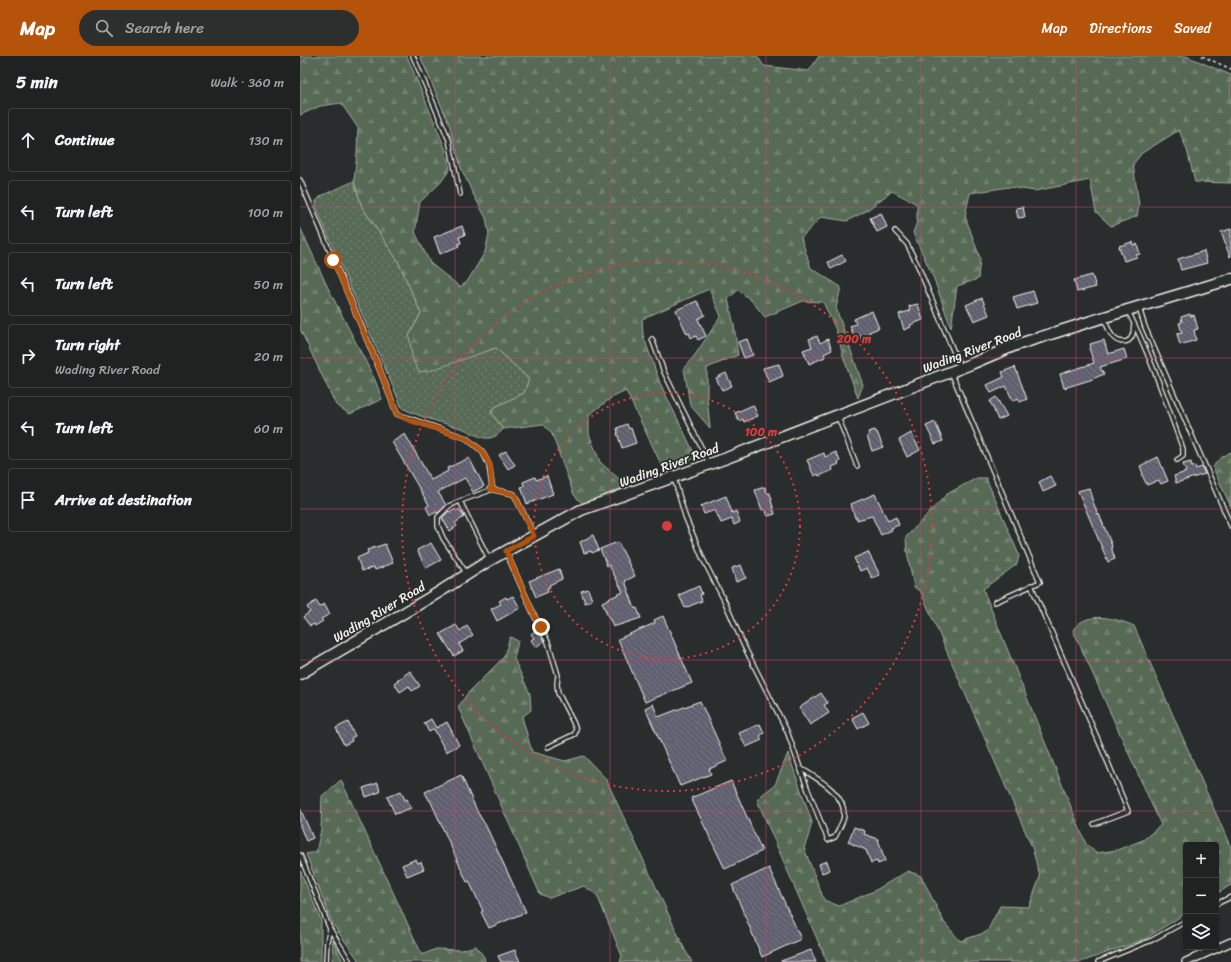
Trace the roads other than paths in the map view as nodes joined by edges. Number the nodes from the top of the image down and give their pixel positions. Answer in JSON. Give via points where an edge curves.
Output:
{"nodes":[{"id":1,"x":413,"y":56,"type":"edge"},
{"id":2,"x":300,"y":180,"type":"edge"},
{"id":3,"x":460,"y":194,"type":"dead end"},
{"id":4,"x":895,"y":231,"type":"dead end"},
{"id":5,"x":1231,"y":279,"type":"edge"},
{"id":6,"x":1139,"y":307,"type":"junction"},
{"id":7,"x":1127,"y":310,"type":"junction"},
{"id":8,"x":1104,"y":317,"type":"junction"},
{"id":9,"x":1134,"y":322,"type":"junction"},
{"id":10,"x":652,"y":339,"type":"dead end"},
{"id":11,"x":956,"y":370,"type":"junction"},
{"id":12,"x":838,"y":416,"type":"junction"},
{"id":13,"x":1177,"y":460,"type":"dead end"},
{"id":14,"x":709,"y":464,"type":"junction"},
{"id":15,"x":857,"y":466,"type":"dead end"},
{"id":16,"x":674,"y":477,"type":"junction"},
{"id":17,"x":490,"y":489,"type":"junction"},
{"id":18,"x":460,"y":501,"type":"junction"},
{"id":19,"x":1231,"y":526,"type":"edge"},
{"id":20,"x":534,"y":536,"type":"junction"},
{"id":21,"x":506,"y":551,"type":"junction"},
{"id":22,"x":490,"y":560,"type":"junction"},
{"id":23,"x":467,"y":574,"type":"junction"},
{"id":24,"x":1031,"y":586,"type":"junction"},
{"id":25,"x":995,"y":602,"type":"dead end"},
{"id":26,"x":300,"y":674,"type":"edge"},
{"id":27,"x":548,"y":747,"type":"dead end"},
{"id":28,"x":800,"y":768,"type":"junction"},
{"id":29,"x":1094,"y":824,"type":"dead end"},
{"id":30,"x":300,"y":855,"type":"edge"},
{"id":31,"x":1231,"y":897,"type":"edge"},
{"id":32,"x":1219,"y":903,"type":"edge"},
{"id":33,"x":1183,"y":923,"type":"edge"},
{"id":34,"x":330,"y":929,"type":"junction"},
{"id":35,"x":1231,"y":942,"type":"edge"},
{"id":36,"x":326,"y":962,"type":"edge"},
{"id":37,"x":350,"y":962,"type":"edge"},
{"id":38,"x":1098,"y":962,"type":"edge"},
{"id":39,"x":1186,"y":962,"type":"edge"}],
"edges":[{"from":1,"to":3,"type":"lane","via":[[449,140]]},
{"from":2,"to":17,"type":"lane","via":[[397,414],[466,438],[482,451],[490,465]]},
{"from":4,"to":11,"type":"lane","via":[[907,244],[918,266]]},
{"from":5,"to":6,"type":"main road","name":"Wading River Road"},
{"from":6,"to":7,"type":"main road","name":"Wading River Road"},
{"from":6,"to":19,"type":"lane","via":[[1145,327]]},
{"from":7,"to":8,"type":"main road","name":"Wading River Road"},
{"from":7,"to":9,"type":"lane"},
{"from":8,"to":9,"type":"lane","via":[[1108,330],[1118,341],[1130,340],[1133,336]]},
{"from":8,"to":11,"type":"main road","name":"Wading River Road","via":[[1016,345]]},
{"from":9,"to":13,"type":"lane","via":[[1183,449],[1182,456]]},
{"from":10,"to":14,"type":"lane","via":[[664,372]]},
{"from":11,"to":12,"type":"main road","name":"Wading River Road"},
{"from":11,"to":24,"type":"lane","via":[[1038,576],[1040,582]]},
{"from":12,"to":14,"type":"main road","name":"Wading River Road"},
{"from":12,"to":15,"type":"lane"},
{"from":14,"to":16,"type":"main road","name":"Wading River Road"},
{"from":16,"to":20,"type":"main road","name":"Wading River Road","via":[[581,510]]},
{"from":16,"to":28,"type":"lane","via":[[685,516],[700,552],[787,731]]},
{"from":17,"to":18,"type":"lane"},
{"from":17,"to":20,"type":"lane","via":[[514,494]]},
{"from":18,"to":22,"type":"lane"},
{"from":18,"to":23,"type":"lane","via":[[438,517],[438,526]]},
{"from":20,"to":21,"type":"main road","name":"Wading River Road"},
{"from":21,"to":22,"type":"main road","name":"Wading River Road"},
{"from":21,"to":27,"type":"lane","via":[[548,642],[558,675],[558,693],[576,729],[575,734]]},
{"from":22,"to":23,"type":"main road","name":"Wading River Road"},
{"from":23,"to":26,"type":"main road","name":"Wading River Road"},
{"from":24,"to":25,"type":"lane"},
{"from":24,"to":29,"type":"lane","via":[[1128,811]]},
{"from":28,"to":28,"type":"lane","via":[[828,840],[835,837],[844,818],[842,803],[829,785]]},
{"from":30,"to":34,"type":"lane"},
{"from":31,"to":32,"type":"lane"},
{"from":33,"to":38,"type":"lane","via":[[1152,940]]},
{"from":34,"to":36,"type":"lane"},
{"from":34,"to":37,"type":"lane"},
{"from":35,"to":39,"type":"street"}]}
